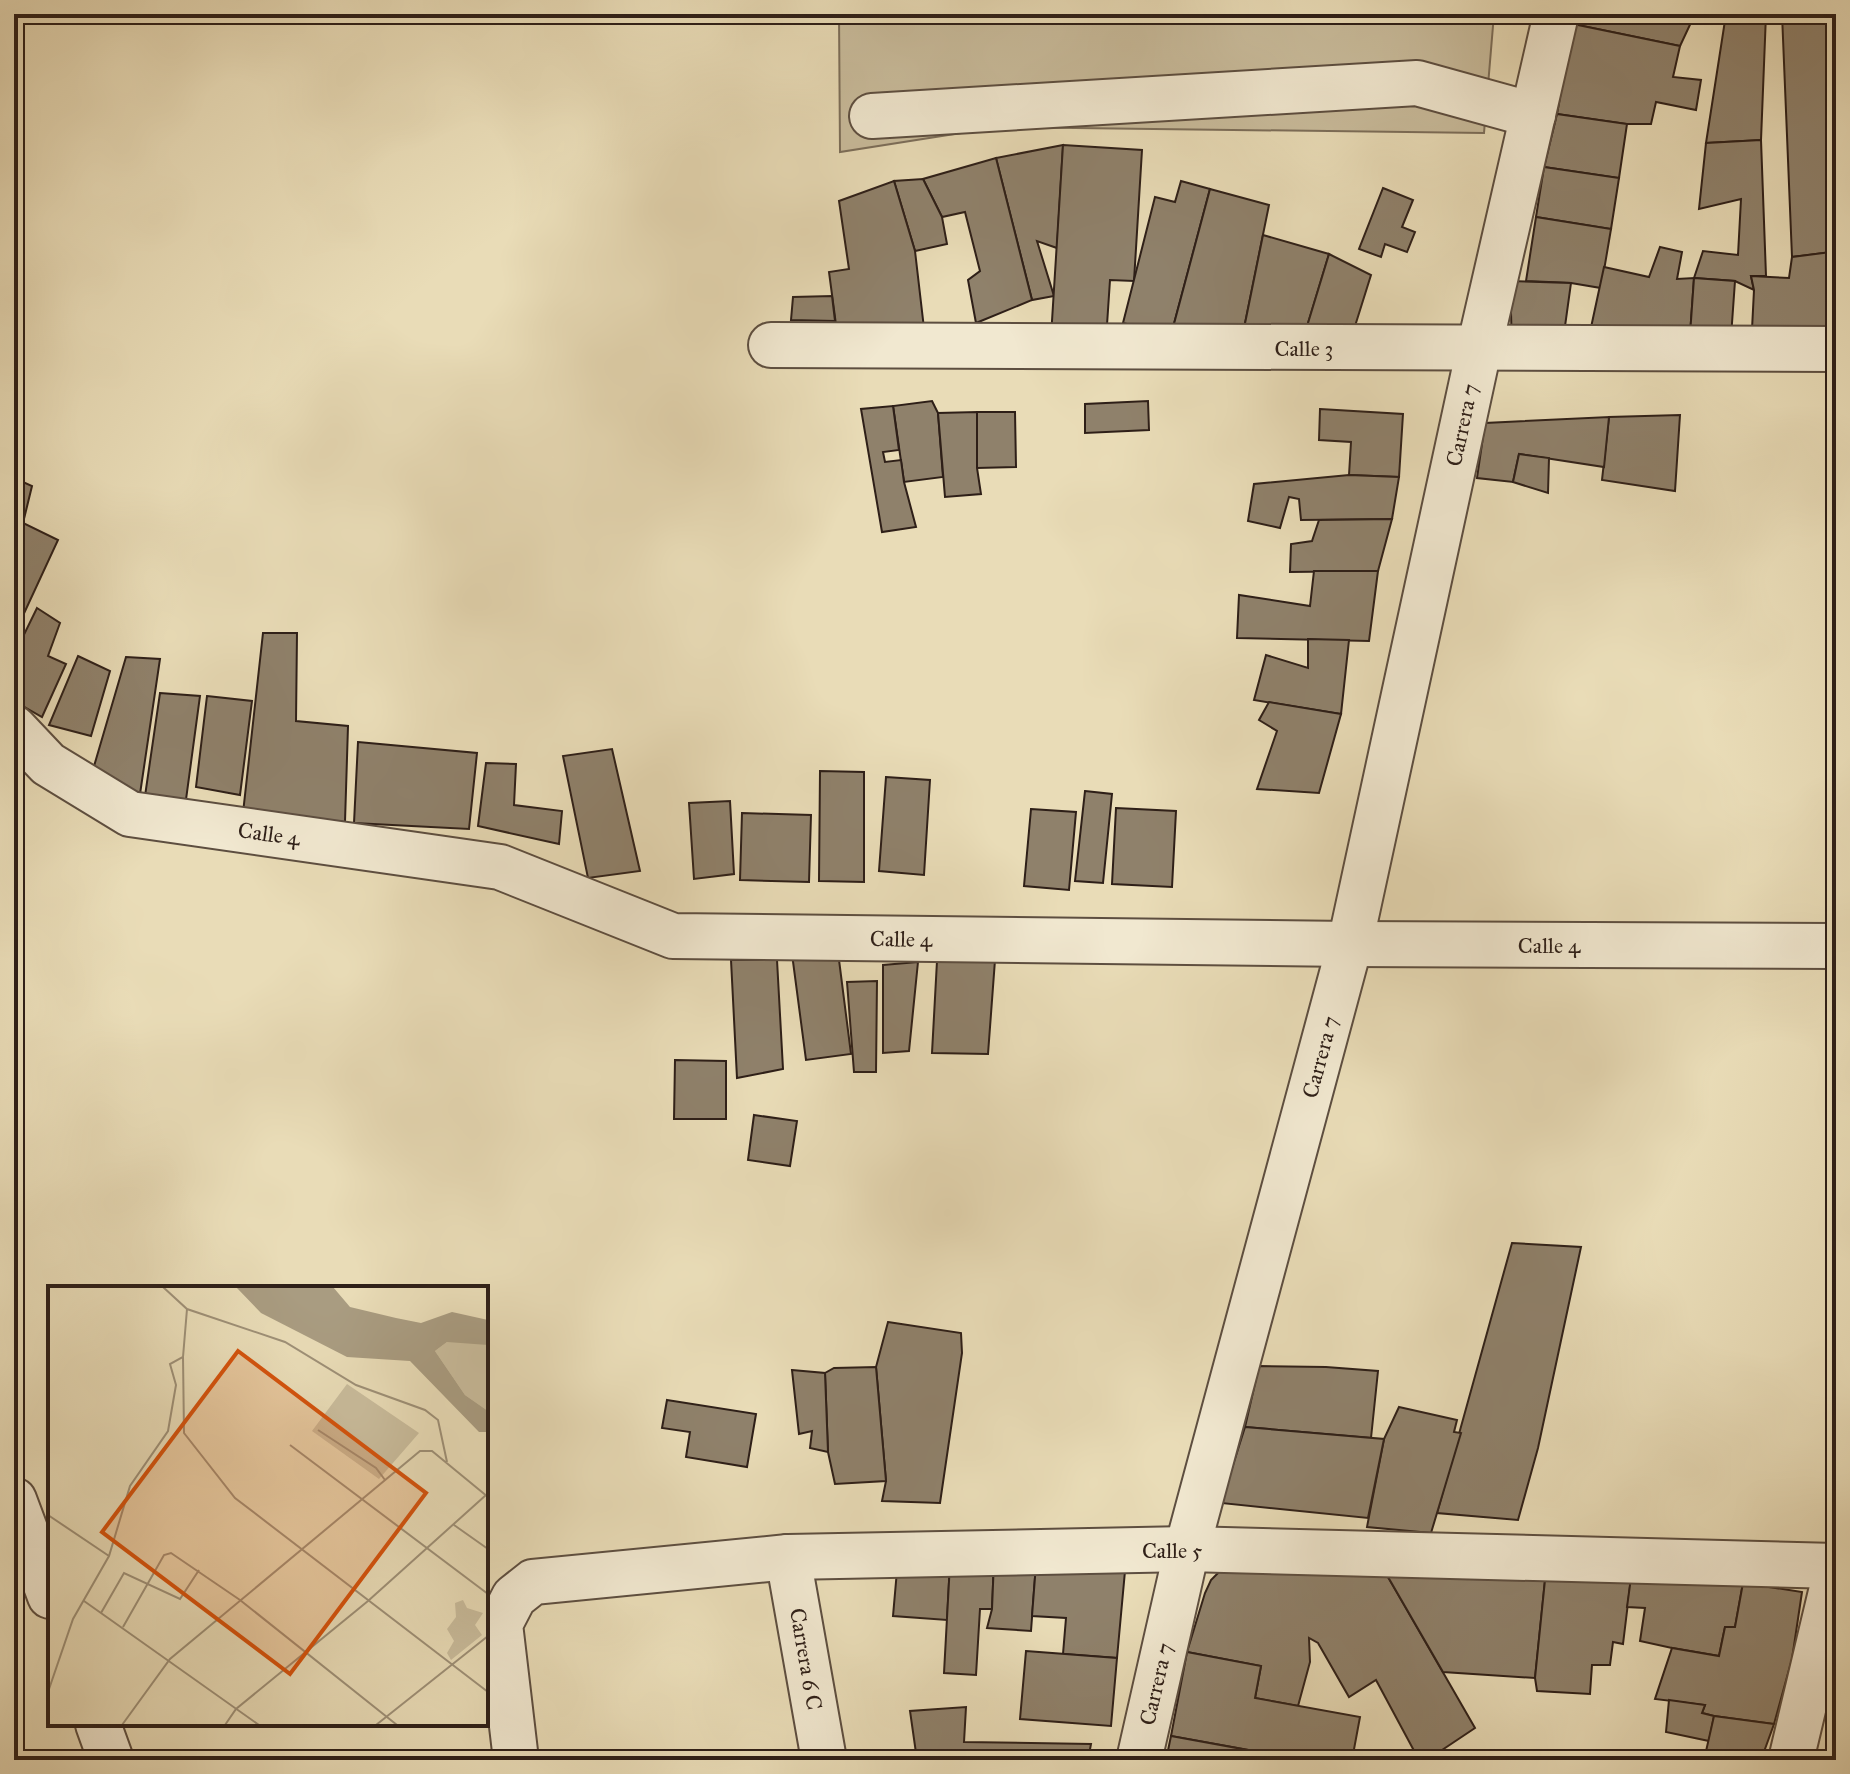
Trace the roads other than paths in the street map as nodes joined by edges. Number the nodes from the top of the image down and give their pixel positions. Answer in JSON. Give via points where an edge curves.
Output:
{"nodes":[{"id":1,"x":1556,"y":14,"type":"edge"},
{"id":2,"x":1533,"y":115,"type":"junction"},
{"id":3,"x":872,"y":116,"type":"dead end"},
{"id":4,"x":771,"y":345,"type":"dead end"},
{"id":5,"x":1479,"y":349,"type":"junction"},
{"id":6,"x":1836,"y":349,"type":"edge"},
{"id":7,"x":14,"y":728,"type":"edge"},
{"id":8,"x":1350,"y":944,"type":"junction"},
{"id":9,"x":1836,"y":946,"type":"edge"},
{"id":10,"x":14,"y":1500,"type":"edge"},
{"id":11,"x":1187,"y":1549,"type":"junction"},
{"id":12,"x":788,"y":1557,"type":"junction"},
{"id":13,"x":1836,"y":1568,"type":"edge"},
{"id":14,"x":48,"y":1591,"type":"edge"},
{"id":15,"x":99,"y":1726,"type":"edge"},
{"id":16,"x":111,"y":1760,"type":"edge"},
{"id":17,"x":516,"y":1760,"type":"edge"},
{"id":18,"x":824,"y":1760,"type":"edge"},
{"id":19,"x":1139,"y":1760,"type":"edge"},
{"id":20,"x":1791,"y":1760,"type":"edge"}],
"edges":[{"from":1,"to":2,"type":"street","name":"Carrera 7"},
{"from":2,"to":3,"type":"street","via":[[1417,83]]},
{"from":2,"to":5,"type":"street","name":"Carrera 7"},
{"from":4,"to":5,"type":"street","name":"Calle 3"},
{"from":5,"to":6,"type":"street","name":"Calle 3"},
{"from":5,"to":8,"type":"street","name":"Carrera 7"},
{"from":7,"to":8,"type":"street","name":"Calle 4","via":[[48,764],[130,814],[500,867],[673,936]]},
{"from":8,"to":9,"type":"street","name":"Calle 4"},
{"from":8,"to":11,"type":"street","name":"Carrera 7"},
{"from":10,"to":14,"type":"street"},
{"from":11,"to":12,"type":"street","name":"Calle 5"},
{"from":11,"to":13,"type":"street","name":"Calle 5"},
{"from":11,"to":19,"type":"street","name":"Carrera 7"},
{"from":12,"to":17,"type":"street","name":"Calle 5","via":[[533,1582],[514,1597],[500,1624]]},
{"from":12,"to":18,"type":"street","name":"Carrera 6 C"},
{"from":13,"to":20,"type":"street"},
{"from":15,"to":16,"type":"street"}]}
